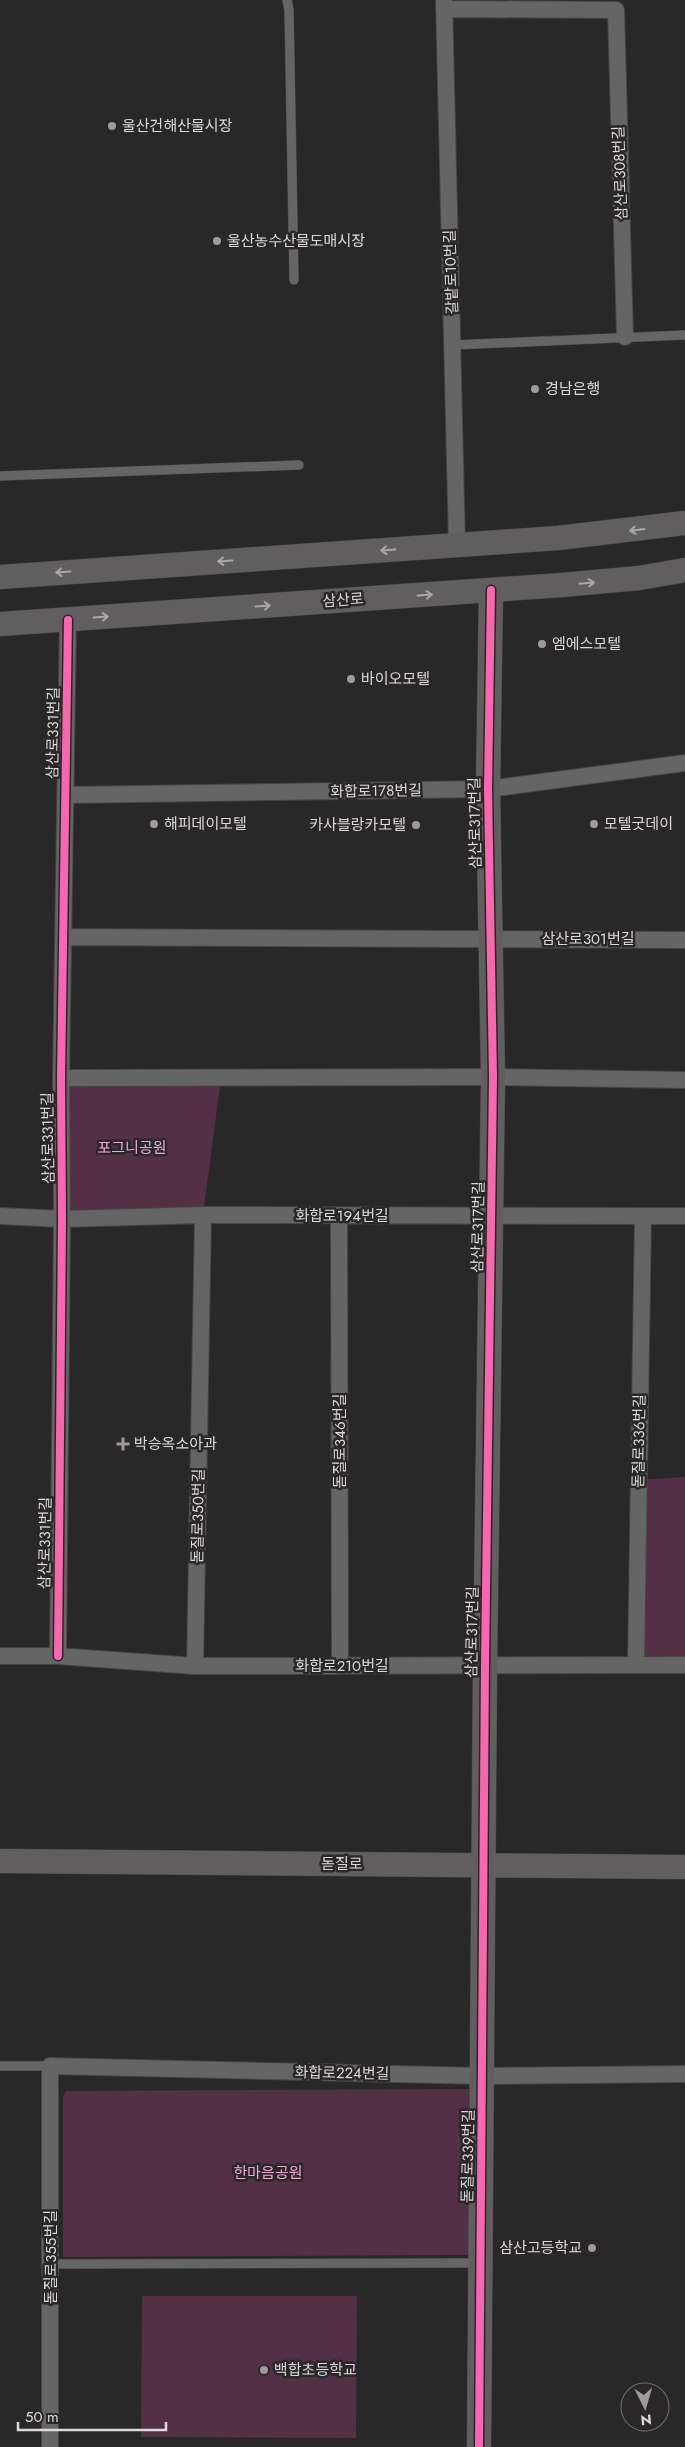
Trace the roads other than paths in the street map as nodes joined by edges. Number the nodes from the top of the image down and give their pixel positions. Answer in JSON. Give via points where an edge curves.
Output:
{"nodes":[{"id":1,"x":287,"y":0,"type":"edge"},
{"id":2,"x":444,"y":5,"type":"edge"},
{"id":3,"x":294,"y":280,"type":"dead end"},
{"id":4,"x":685,"y":335,"type":"edge"},
{"id":5,"x":625,"y":337,"type":"junction"},
{"id":6,"x":453,"y":345,"type":"junction"},
{"id":7,"x":299,"y":465,"type":"dead end"},
{"id":8,"x":0,"y":476,"type":"edge"},
{"id":9,"x":685,"y":523,"type":"edge"},
{"id":10,"x":457,"y":545,"type":"junction"},
{"id":11,"x":685,"y":570,"type":"edge"},
{"id":12,"x":0,"y":577,"type":"edge"},
{"id":13,"x":491,"y":590,"type":"junction"},
{"id":14,"x":68,"y":620,"type":"junction"},
{"id":15,"x":0,"y":624,"type":"edge"},
{"id":16,"x":685,"y":762,"type":"edge"},
{"id":17,"x":488,"y":789,"type":"junction"},
{"id":18,"x":66,"y":795,"type":"junction"},
{"id":19,"x":63,"y":937,"type":"junction"},
{"id":20,"x":492,"y":939,"type":"junction"},
{"id":21,"x":685,"y":940,"type":"edge"},
{"id":22,"x":493,"y":1077,"type":"junction"},
{"id":23,"x":61,"y":1078,"type":"junction"},
{"id":24,"x":685,"y":1080,"type":"edge"},
{"id":25,"x":492,"y":1214,"type":"junction"},
{"id":26,"x":203,"y":1215,"type":"junction"},
{"id":27,"x":0,"y":1216,"type":"edge"},
{"id":28,"x":339,"y":1216,"type":"junction"},
{"id":29,"x":643,"y":1216,"type":"junction"},
{"id":30,"x":685,"y":1216,"type":"edge"},
{"id":31,"x":62,"y":1219,"type":"junction"},
{"id":32,"x":0,"y":1656,"type":"edge"},
{"id":33,"x":58,"y":1656,"type":"junction"},
{"id":34,"x":485,"y":1665,"type":"junction"},
{"id":35,"x":636,"y":1665,"type":"junction"},
{"id":36,"x":685,"y":1665,"type":"edge"},
{"id":37,"x":195,"y":1666,"type":"junction"},
{"id":38,"x":340,"y":1666,"type":"junction"},
{"id":39,"x":0,"y":1861,"type":"edge"},
{"id":40,"x":484,"y":1865,"type":"junction"},
{"id":41,"x":685,"y":1867,"type":"edge"},
{"id":42,"x":0,"y":2066,"type":"edge"},
{"id":43,"x":50,"y":2066,"type":"junction"},
{"id":44,"x":685,"y":2074,"type":"edge"},
{"id":45,"x":482,"y":2076,"type":"junction"},
{"id":46,"x":480,"y":2263,"type":"junction"},
{"id":47,"x":51,"y":2264,"type":"junction"},
{"id":48,"x":50,"y":2447,"type":"edge"},
{"id":49,"x":479,"y":2447,"type":"edge"}],
"edges":[{"from":1,"to":3,"type":"lane"},
{"from":2,"to":5,"type":"street","name":"삼산로308번길","via":[[616,10]]},
{"from":2,"to":6,"type":"street","name":"갈밭로10번길"},
{"from":4,"to":5,"type":"lane"},
{"from":5,"to":6,"type":"lane"},
{"from":6,"to":10,"type":"street","name":"갈밭로10번길"},
{"from":7,"to":8,"type":"lane"},
{"from":9,"to":10,"type":"main road","one_way":true,"via":[[558,538]]},
{"from":10,"to":12,"type":"main road","one_way":true},
{"from":13,"to":11,"type":"main road","name":"삼산로","one_way":true,"via":[[639,578]]},
{"from":14,"to":13,"type":"main road","name":"삼산로","one_way":true},
{"from":13,"to":17,"type":"main road","name":"삼산로317번길"},
{"from":14,"to":15,"type":"main road","name":"삼산로"},
{"from":14,"to":18,"type":"street","name":"삼산로331번길"},
{"from":16,"to":17,"type":"street","name":"화합로178번길"},
{"from":17,"to":18,"type":"street","name":"화합로178번길"},
{"from":17,"to":20,"type":"main road","name":"삼산로317번길"},
{"from":18,"to":19,"type":"street","name":"삼산로331번길"},
{"from":19,"to":20,"type":"street"},
{"from":19,"to":23,"type":"street","name":"삼산로331번길"},
{"from":20,"to":21,"type":"street","name":"삼산로301번길"},
{"from":20,"to":22,"type":"main road","name":"삼산로317번길"},
{"from":22,"to":23,"type":"street"},
{"from":22,"to":24,"type":"street"},
{"from":22,"to":25,"type":"main road","name":"삼산로317번길"},
{"from":23,"to":31,"type":"street","name":"삼산로331번길"},
{"from":25,"to":28,"type":"street","name":"화합로194번길"},
{"from":25,"to":29,"type":"street","name":"화합로194번길"},
{"from":25,"to":34,"type":"main road","name":"삼산로317번길"},
{"from":26,"to":28,"type":"street","name":"화합로194번길"},
{"from":26,"to":31,"type":"street","name":"화합로194번길"},
{"from":26,"to":37,"type":"street","name":"돋질로350번길"},
{"from":27,"to":31,"type":"street","name":"화합로194번길"},
{"from":28,"to":38,"type":"street","name":"돋질로346번길"},
{"from":29,"to":30,"type":"street","name":"화합로194번길"},
{"from":29,"to":35,"type":"street","name":"돋질로336번길"},
{"from":31,"to":33,"type":"street","name":"삼산로331번길"},
{"from":32,"to":33,"type":"street","name":"화합로210번길"},
{"from":33,"to":37,"type":"street","name":"화합로210번길"},
{"from":34,"to":35,"type":"street","name":"화합로210번길"},
{"from":34,"to":38,"type":"street","name":"화합로210번길"},
{"from":34,"to":40,"type":"main road","name":"삼산로317번길"},
{"from":35,"to":36,"type":"street","name":"화합로210번길"},
{"from":37,"to":38,"type":"street","name":"화합로210번길"},
{"from":39,"to":40,"type":"main road","name":"돋질로"},
{"from":40,"to":41,"type":"main road","name":"돋질로"},
{"from":40,"to":45,"type":"main road","name":"돋질로339번길"},
{"from":42,"to":43,"type":"lane","name":"화합로224번길"},
{"from":43,"to":45,"type":"street","name":"화합로224번길"},
{"from":43,"to":47,"type":"street","name":"돋질로355번길"},
{"from":44,"to":45,"type":"street","name":"화합로224번길"},
{"from":45,"to":46,"type":"main road","name":"돋질로339번길"},
{"from":46,"to":47,"type":"lane"},
{"from":46,"to":49,"type":"main road","name":"돋질로339번길"},
{"from":47,"to":48,"type":"street","name":"돋질로355번길"}]}
